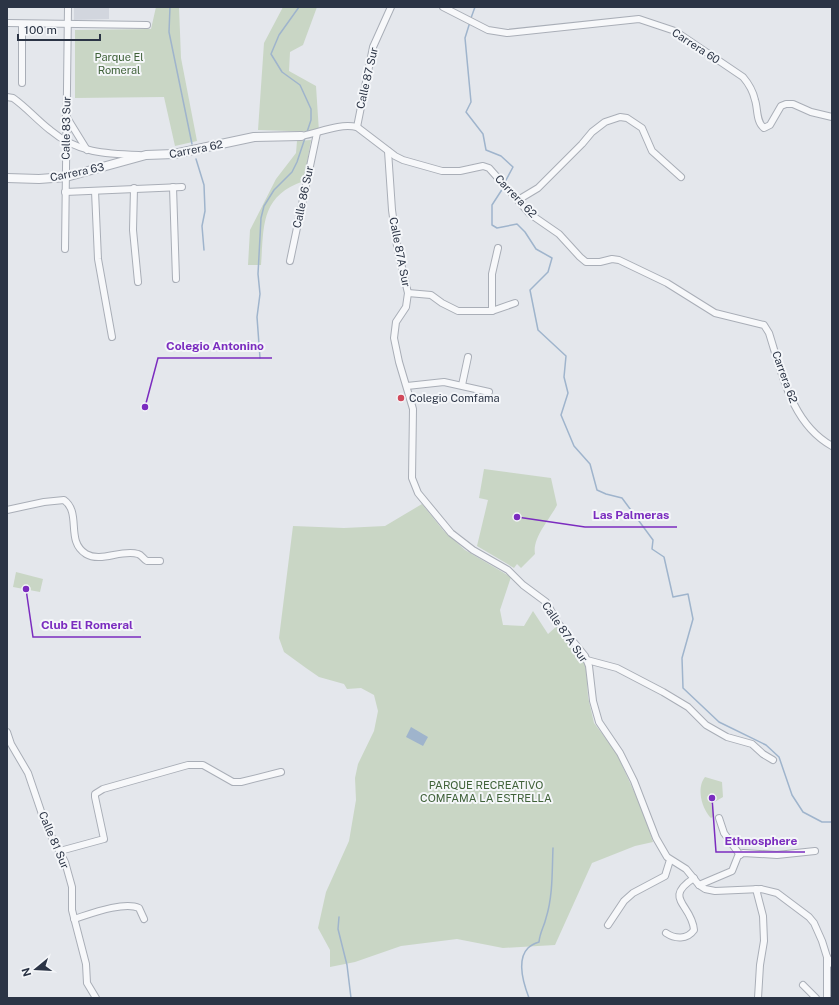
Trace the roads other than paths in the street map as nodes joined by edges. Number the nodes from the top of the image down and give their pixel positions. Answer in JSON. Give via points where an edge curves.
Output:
{"nodes":[{"id":1,"x":68,"y":7,"type":"edge"},
{"id":2,"x":392,"y":7,"type":"edge"},
{"id":3,"x":443,"y":7,"type":"edge"},
{"id":4,"x":7,"y":23,"type":"edge"},
{"id":5,"x":22,"y":24,"type":"junction"},
{"id":6,"x":67,"y":24,"type":"junction"},
{"id":7,"x":146,"y":25,"type":"dead end"},
{"id":8,"x":22,"y":83,"type":"dead end"},
{"id":9,"x":7,"y":96,"type":"edge"},
{"id":10,"x":66,"y":116,"type":"junction"},
{"id":11,"x":832,"y":117,"type":"edge"},
{"id":12,"x":357,"y":127,"type":"junction"},
{"id":13,"x":317,"y":133,"type":"junction"},
{"id":14,"x":301,"y":136,"type":"joint"},
{"id":15,"x":66,"y":141,"type":"junction"},
{"id":16,"x":87,"y":150,"type":"junction"},
{"id":17,"x":388,"y":151,"type":"junction"},
{"id":18,"x":146,"y":155,"type":"junction"},
{"id":19,"x":66,"y":177,"type":"junction"},
{"id":20,"x":681,"y":177,"type":"dead end"},
{"id":21,"x":7,"y":178,"type":"edge"},
{"id":22,"x":182,"y":187,"type":"dead end"},
{"id":23,"x":134,"y":188,"type":"junction"},
{"id":24,"x":173,"y":188,"type":"junction"},
{"id":25,"x":95,"y":191,"type":"junction"},
{"id":26,"x":65,"y":192,"type":"junction"},
{"id":27,"x":518,"y":200,"type":"junction"},
{"id":28,"x":498,"y":248,"type":"dead end"},
{"id":29,"x":65,"y":249,"type":"dead end"},
{"id":30,"x":290,"y":261,"type":"dead end"},
{"id":31,"x":176,"y":279,"type":"dead end"},
{"id":32,"x":138,"y":282,"type":"dead end"},
{"id":33,"x":408,"y":293,"type":"junction"},
{"id":34,"x":515,"y":303,"type":"dead end"},
{"id":35,"x":492,"y":311,"type":"junction"},
{"id":36,"x":112,"y":337,"type":"dead end"},
{"id":37,"x":468,"y":357,"type":"dead end"},
{"id":38,"x":462,"y":385,"type":"junction"},
{"id":39,"x":406,"y":386,"type":"junction"},
{"id":40,"x":489,"y":392,"type":"dead end"},
{"id":41,"x":832,"y":446,"type":"edge"},
{"id":42,"x":7,"y":510,"type":"edge"},
{"id":43,"x":160,"y":561,"type":"dead end"},
{"id":44,"x":587,"y":660,"type":"junction"},
{"id":45,"x":7,"y":732,"type":"edge"},
{"id":46,"x":9,"y":745,"type":"edge"},
{"id":47,"x":773,"y":760,"type":"dead end"},
{"id":48,"x":281,"y":772,"type":"dead end"},
{"id":49,"x":718,"y":818,"type":"dead end"},
{"id":50,"x":60,"y":851,"type":"junction"},
{"id":51,"x":815,"y":851,"type":"dead end"},
{"id":52,"x":740,"y":855,"type":"junction"},
{"id":53,"x":670,"y":860,"type":"junction"},
{"id":54,"x":694,"y":878,"type":"junction"},
{"id":55,"x":699,"y":885,"type":"junction"},
{"id":56,"x":756,"y":889,"type":"junction"},
{"id":57,"x":74,"y":919,"type":"junction"},
{"id":58,"x":144,"y":919,"type":"dead end"},
{"id":59,"x":608,"y":925,"type":"dead end"},
{"id":60,"x":666,"y":933,"type":"dead end"},
{"id":61,"x":827,"y":957,"type":"junction"},
{"id":62,"x":832,"y":964,"type":"edge"},
{"id":63,"x":803,"y":985,"type":"dead end"},
{"id":64,"x":96,"y":998,"type":"edge"},
{"id":65,"x":758,"y":998,"type":"edge"},
{"id":66,"x":816,"y":998,"type":"edge"},
{"id":67,"x":827,"y":998,"type":"edge"}],
"edges":[{"from":1,"to":6,"type":"street","name":"Calle 83 Sur"},
{"from":2,"to":12,"type":"street","name":"Calle 87 Sur","via":[[373,47]]},
{"from":3,"to":11,"type":"street","name":"Carrera 60","via":[[488,30],[507,33],[630,19],[651,22],[675,31],[743,78],[750,87],[760,123],[764,128],[770,125],[780,106],[786,104]]},
{"from":4,"to":5,"type":"street"},
{"from":5,"to":6,"type":"street"},
{"from":5,"to":8,"type":"street"},
{"from":6,"to":7,"type":"street"},
{"from":6,"to":10,"type":"street","name":"Calle 83 Sur"},
{"from":9,"to":15,"type":"street","name":"Carrera 62","via":[[17,101]]},
{"from":10,"to":15,"type":"street","name":"Calle 83 Sur"},
{"from":10,"to":16,"type":"street"},
{"from":12,"to":13,"type":"street","name":"Carrera 62","via":[[341,126]]},
{"from":12,"to":17,"type":"street","name":"Carrera 62"},
{"from":13,"to":14,"type":"street","name":"Carrera 62"},
{"from":13,"to":30,"type":"street","name":"Calle 86 Sur"},
{"from":14,"to":18,"type":"street","name":"Carrera 62","via":[[254,137],[174,154]]},
{"from":15,"to":16,"type":"street","name":"Carrera 62"},
{"from":15,"to":19,"type":"street","name":"Calle 83 Sur"},
{"from":16,"to":18,"type":"street","name":"Carrera 62","via":[[103,154]]},
{"from":17,"to":27,"type":"street","name":"Carrera 62","via":[[403,160],[442,171],[460,171],[483,166],[489,168]]},
{"from":17,"to":33,"type":"street","name":"Calle 87A Sur","via":[[397,246]]},
{"from":18,"to":19,"type":"street","name":"Carrera 63"},
{"from":19,"to":21,"type":"street","name":"Carrera 63"},
{"from":19,"to":26,"type":"street","name":"Calle 83 Sur"},
{"from":20,"to":27,"type":"street","via":[[652,151],[642,128],[627,118],[620,117],[605,122],[592,132],[538,188]]},
{"from":22,"to":24,"type":"street"},
{"from":23,"to":24,"type":"street"},
{"from":23,"to":25,"type":"street"},
{"from":23,"to":32,"type":"street","via":[[133,230]]},
{"from":24,"to":31,"type":"street"},
{"from":25,"to":26,"type":"street"},
{"from":25,"to":36,"type":"street","via":[[98,259]]},
{"from":26,"to":29,"type":"street","name":"Calle 83 Sur"},
{"from":27,"to":41,"type":"street","name":"Carrera 62","via":[[530,214],[559,234],[586,262],[619,260],[667,283],[714,313],[764,325],[792,401],[816,436]]},
{"from":28,"to":35,"type":"street","via":[[492,274]]},
{"from":33,"to":35,"type":"street","via":[[431,294],[442,304],[458,311]]},
{"from":33,"to":39,"type":"street","name":"Calle 87A Sur","via":[[406,307],[394,329],[395,349]]},
{"from":34,"to":35,"type":"street"},
{"from":37,"to":38,"type":"street"},
{"from":38,"to":39,"type":"street","via":[[437,382]]},
{"from":38,"to":40,"type":"street"},
{"from":39,"to":44,"type":"street","name":"Calle 87A Sur","via":[[413,409],[412,478],[418,493],[451,533],[473,550],[508,570],[546,602],[558,623]]},
{"from":42,"to":43,"type":"street","via":[[64,500],[72,514],[75,542],[87,555],[138,554],[147,561]]},
{"from":44,"to":47,"type":"street","via":[[617,668],[663,692],[688,707],[706,725],[727,737],[752,744]]},
{"from":44,"to":53,"type":"street","name":"Calle 87A Sur","via":[[599,722],[627,767],[656,838]]},
{"from":45,"to":46,"type":"street","name":"Calle 81 Sur"},
{"from":46,"to":50,"type":"street","name":"Calle 81 Sur","via":[[28,773],[46,826]]},
{"from":48,"to":50,"type":"street","via":[[233,782],[203,765],[193,765],[173,768],[104,789],[95,794],[95,797],[104,840]]},
{"from":49,"to":52,"type":"street","via":[[726,837]]},
{"from":50,"to":57,"type":"street","name":"Calle 81 Sur","via":[[70,878]]},
{"from":51,"to":52,"type":"street"},
{"from":52,"to":55,"type":"street","via":[[732,871]]},
{"from":53,"to":54,"type":"street","name":"Calle 87A Sur","via":[[686,869]]},
{"from":53,"to":59,"type":"street","via":[[665,876],[633,893],[624,901]]},
{"from":54,"to":55,"type":"street","name":"Calle 87A Sur"},
{"from":54,"to":60,"type":"street","via":[[682,888],[678,898],[690,914],[694,930],[686,937],[676,938]]},
{"from":55,"to":56,"type":"street","via":[[715,891]]},
{"from":56,"to":61,"type":"street","via":[[777,893],[809,917],[818,930]]},
{"from":56,"to":65,"type":"street","via":[[763,916],[764,940]]},
{"from":57,"to":58,"type":"street","via":[[110,909],[134,906],[139,908]]},
{"from":57,"to":64,"type":"street","name":"Calle 81 Sur","via":[[86,964],[87,983]]},
{"from":61,"to":62,"type":"street"},
{"from":61,"to":67,"type":"street"},
{"from":63,"to":66,"type":"street"}]}
